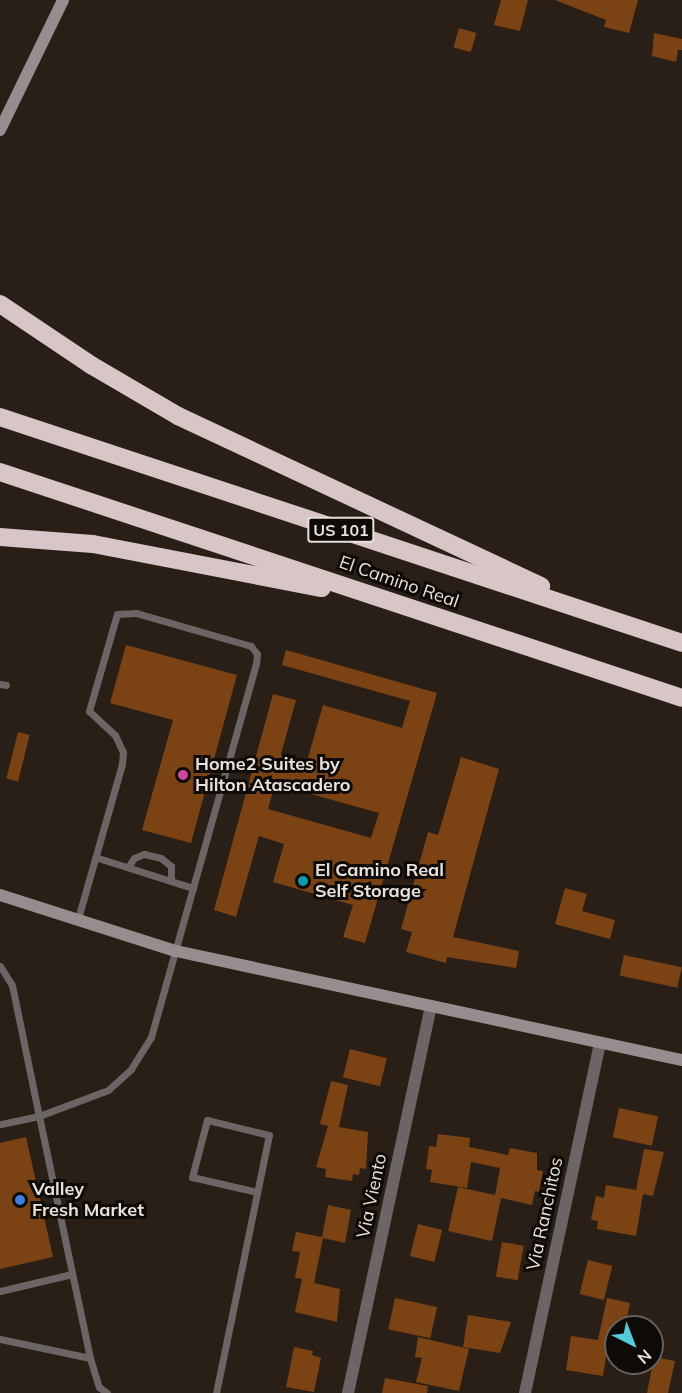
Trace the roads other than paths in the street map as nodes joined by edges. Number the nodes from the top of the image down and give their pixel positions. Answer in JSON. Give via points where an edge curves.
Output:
{"nodes":[{"id":1,"x":63,"y":0,"type":"edge"},
{"id":2,"x":0,"y":130,"type":"edge"},
{"id":3,"x":0,"y":304,"type":"edge"},
{"id":4,"x":0,"y":417,"type":"edge"},
{"id":5,"x":0,"y":472,"type":"edge"},
{"id":6,"x":0,"y":537,"type":"edge"},
{"id":7,"x":380,"y":598,"type":"junction"},
{"id":8,"x":611,"y":620,"type":"junction"},
{"id":9,"x":682,"y":643,"type":"edge"},
{"id":10,"x":682,"y":698,"type":"edge"},
{"id":11,"x":95,"y":857,"type":"junction"},
{"id":12,"x":128,"y":867,"type":"junction"},
{"id":13,"x":171,"y":881,"type":"junction"},
{"id":14,"x":193,"y":888,"type":"junction"},
{"id":15,"x":0,"y":895,"type":"edge"},
{"id":16,"x":76,"y":922,"type":"junction"},
{"id":17,"x":176,"y":951,"type":"junction"},
{"id":18,"x":0,"y":966,"type":"edge"},
{"id":19,"x":431,"y":1006,"type":"junction"},
{"id":20,"x":600,"y":1043,"type":"junction"},
{"id":21,"x":682,"y":1060,"type":"edge"},
{"id":22,"x":39,"y":1116,"type":"junction"},
{"id":23,"x":0,"y":1124,"type":"edge"},
{"id":24,"x":257,"y":1192,"type":"junction"},
{"id":25,"x":72,"y":1274,"type":"junction"},
{"id":26,"x":0,"y":1291,"type":"edge"},
{"id":27,"x":0,"y":1339,"type":"edge"},
{"id":28,"x":90,"y":1359,"type":"junction"},
{"id":29,"x":107,"y":1393,"type":"edge"},
{"id":30,"x":216,"y":1393,"type":"edge"},
{"id":31,"x":348,"y":1393,"type":"edge"},
{"id":32,"x":525,"y":1393,"type":"edge"}],
"edges":[{"from":1,"to":2,"type":"main road"},
{"from":3,"to":8,"type":"highway","via":[[81,359],[177,416]]},
{"from":4,"to":8,"type":"highway","name":"El Camino Real","number":"US 101"},
{"from":5,"to":7,"type":"highway","name":"El Camino Real"},
{"from":6,"to":7,"type":"highway","via":[[93,544],[218,571]]},
{"from":7,"to":10,"type":"highway","name":"El Camino Real"},
{"from":8,"to":9,"type":"highway","name":"El Camino Real","number":"US 101"},
{"from":11,"to":12,"type":"lane"},
{"from":11,"to":14,"type":"lane","via":[[123,752],[115,735],[89,711],[117,614],[136,613],[244,642],[257,654],[256,664]]},
{"from":11,"to":16,"type":"lane"},
{"from":12,"to":13,"type":"lane"},
{"from":12,"to":13,"type":"lane","via":[[134,858],[144,854],[161,858],[171,866]]},
{"from":13,"to":14,"type":"lane"},
{"from":14,"to":17,"type":"lane"},
{"from":15,"to":16,"type":"main road"},
{"from":16,"to":17,"type":"main road"},
{"from":17,"to":19,"type":"main road"},
{"from":17,"to":22,"type":"lane","via":[[151,1037],[130,1068],[108,1090]]},
{"from":18,"to":22,"type":"lane","via":[[12,985]]},
{"from":19,"to":20,"type":"main road"},
{"from":19,"to":31,"type":"street","name":"Via Viento"},
{"from":20,"to":21,"type":"main road"},
{"from":20,"to":32,"type":"street","name":"Via Ranchitos"},
{"from":22,"to":23,"type":"lane"},
{"from":22,"to":25,"type":"lane"},
{"from":24,"to":24,"type":"lane","via":[[269,1135],[207,1120],[192,1177]]},
{"from":24,"to":30,"type":"lane"},
{"from":25,"to":26,"type":"lane"},
{"from":25,"to":28,"type":"lane"},
{"from":27,"to":28,"type":"lane"},
{"from":28,"to":29,"type":"lane","via":[[99,1387]]}]}
